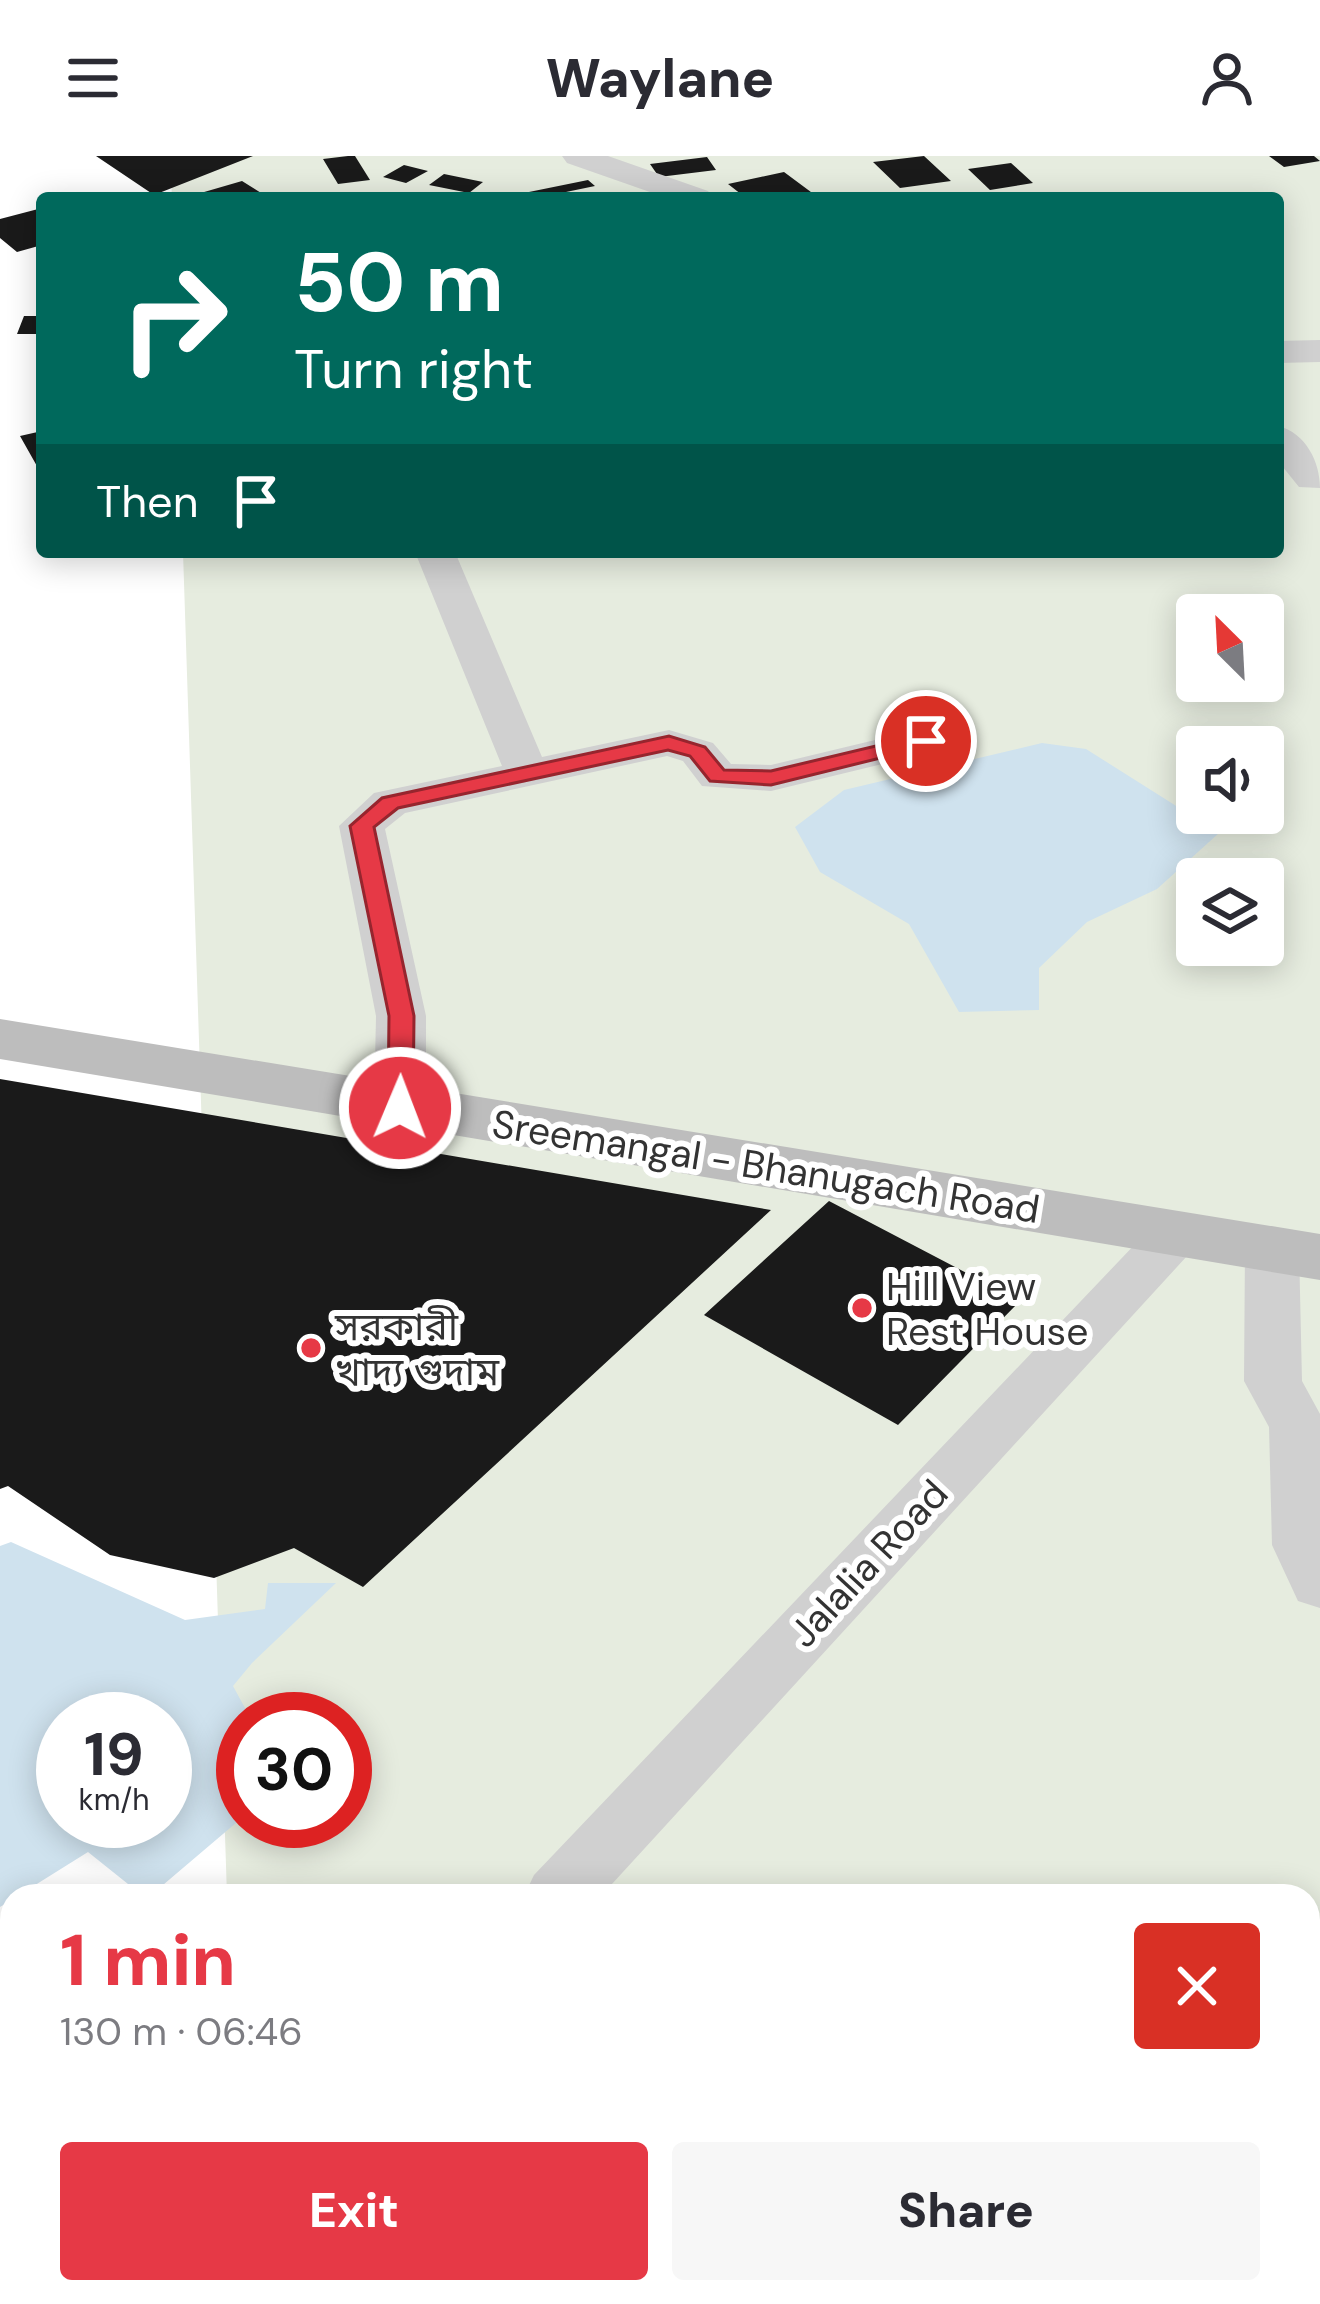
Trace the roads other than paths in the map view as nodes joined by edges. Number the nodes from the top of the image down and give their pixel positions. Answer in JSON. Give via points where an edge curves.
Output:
{"nodes":[{"id":1,"x":578,"y":156,"type":"edge"},
{"id":2,"x":680,"y":192,"type":"edge"},
{"id":3,"x":1320,"y":351,"type":"edge"},
{"id":4,"x":1284,"y":352,"type":"edge"},
{"id":5,"x":1284,"y":444,"type":"edge"},
{"id":6,"x":1312,"y":479,"type":"dead end"},
{"id":7,"x":438,"y":558,"type":"edge"},
{"id":8,"x":926,"y":741,"type":"dead end"},
{"id":9,"x":527,"y":772,"type":"junction"},
{"id":10,"x":0,"y":1039,"type":"edge"},
{"id":11,"x":400,"y":1108,"type":"junction"},
{"id":12,"x":1179,"y":1231,"type":"junction"},
{"id":13,"x":1296,"y":1253,"type":"edge"},
{"id":14,"x":1320,"y":1584,"type":"edge"},
{"id":15,"x":569,"y":1884,"type":"edge"}],
"edges":[{"from":1,"to":2,"type":"street"},
{"from":3,"to":4,"type":"street"},
{"from":5,"to":6,"type":"street"},
{"from":7,"to":9,"type":"street"},
{"from":8,"to":9,"type":"street","via":[[771,778],[718,777],[698,752],[669,743]]},
{"from":9,"to":11,"type":"street","via":[[390,803],[362,826],[401,1016]]},
{"from":10,"to":11,"type":"main road","name":"Sreemangal - Bhanugach Road"},
{"from":11,"to":12,"type":"main road","name":"Sreemangal - Bhanugach Road"},
{"from":12,"to":13,"type":"main road","name":"Sreemangal - Bhanugach Road"},
{"from":12,"to":15,"type":"street","name":"Jalalia Road"},
{"from":13,"to":14,"type":"street","via":[[1273,1381],[1298,1427],[1302,1545]]}]}
